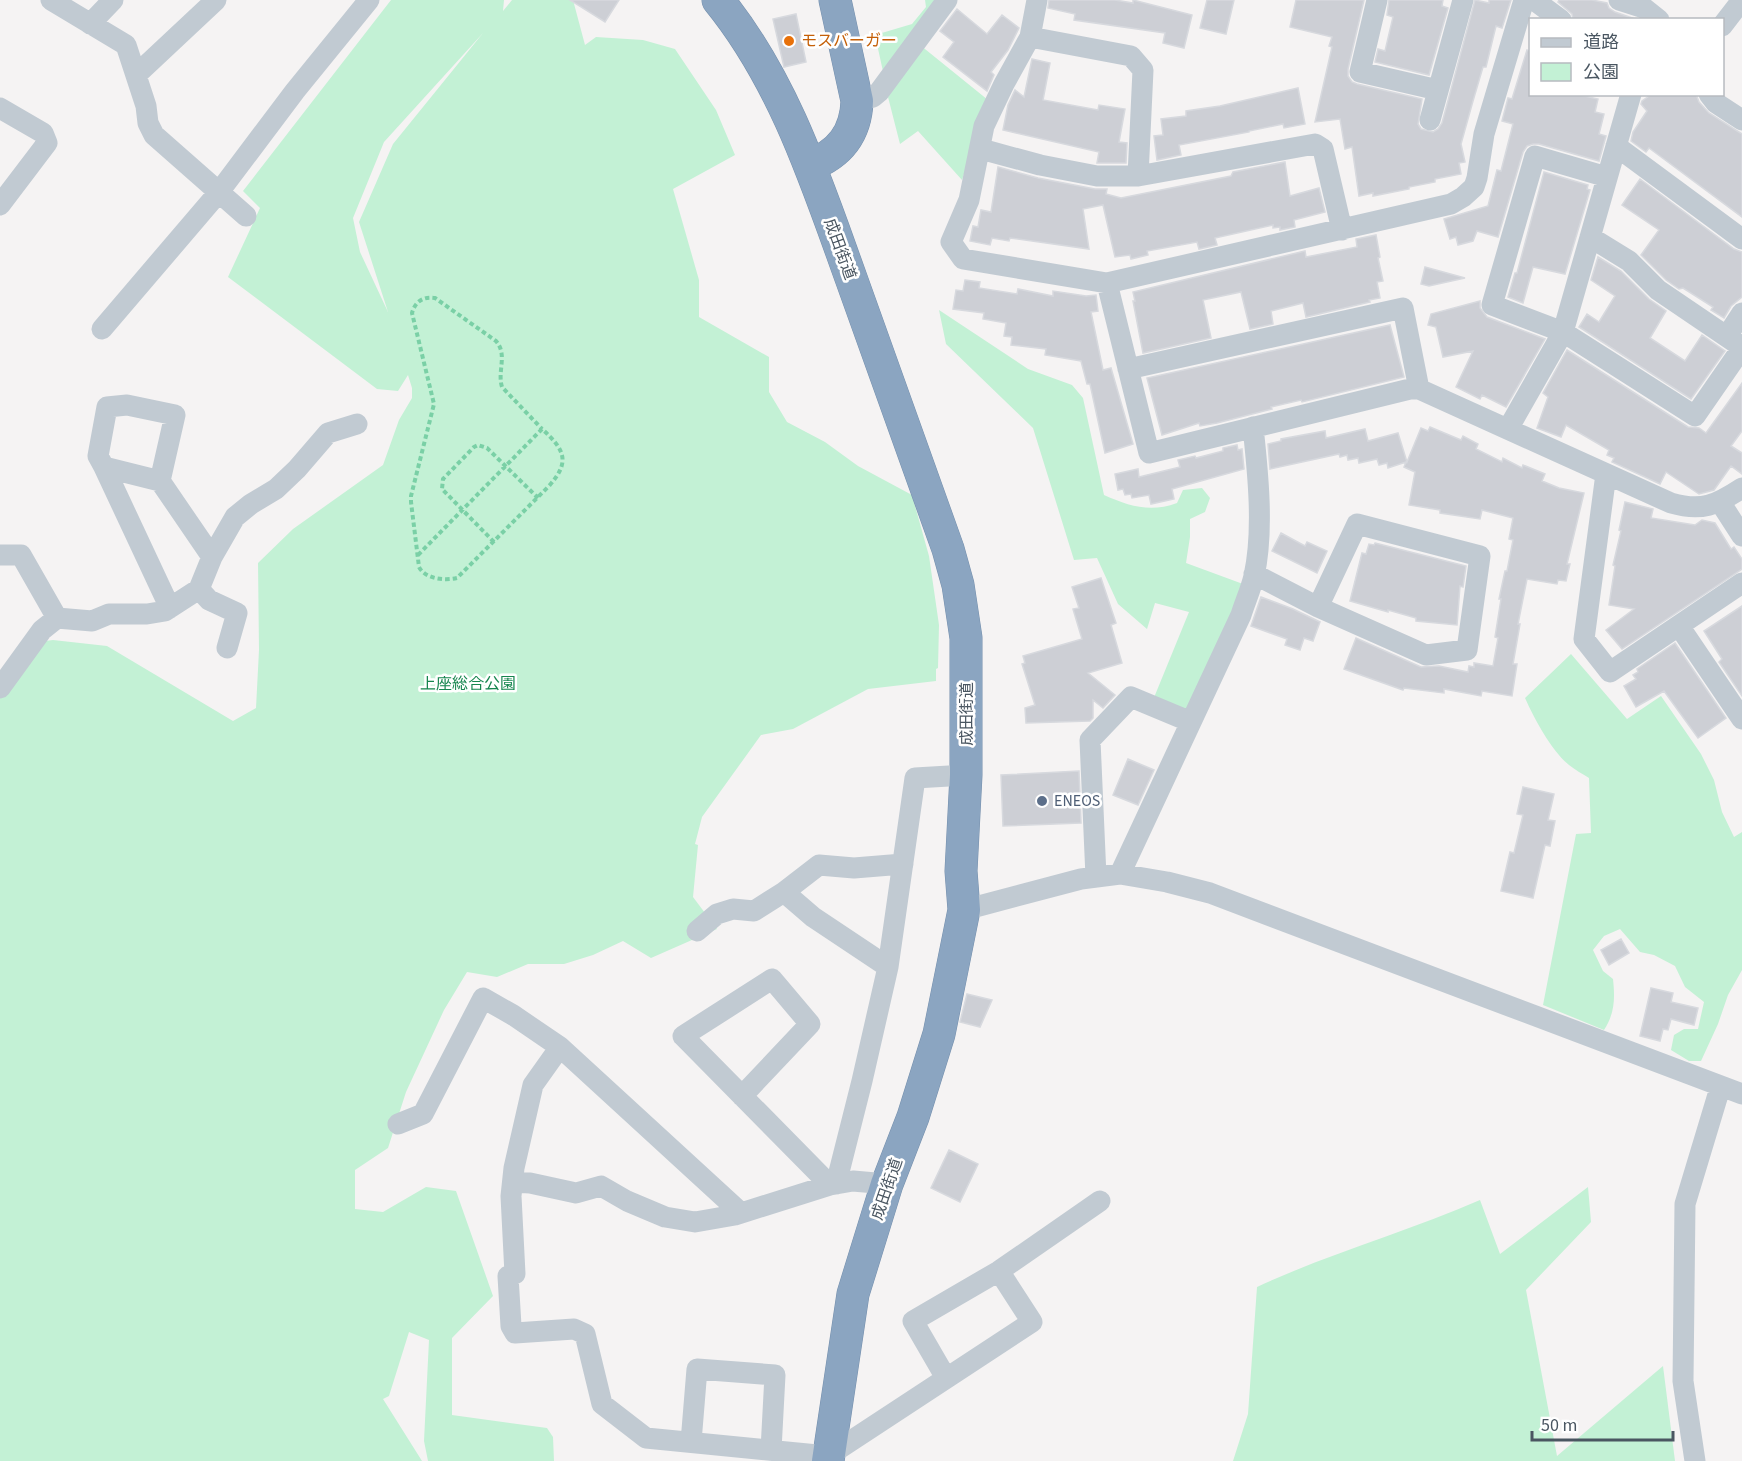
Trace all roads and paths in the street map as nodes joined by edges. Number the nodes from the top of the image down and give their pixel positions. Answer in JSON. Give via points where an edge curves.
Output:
{"nodes":[{"id":1,"x":51,"y":0,"type":"edge"},
{"id":2,"x":113,"y":0,"type":"edge"},
{"id":3,"x":216,"y":0,"type":"edge"},
{"id":4,"x":369,"y":0,"type":"edge"},
{"id":5,"x":718,"y":0,"type":"edge"},
{"id":6,"x":835,"y":0,"type":"edge"},
{"id":7,"x":946,"y":0,"type":"edge"},
{"id":8,"x":1036,"y":0,"type":"edge"},
{"id":9,"x":1377,"y":0,"type":"edge"},
{"id":10,"x":1462,"y":0,"type":"edge"},
{"id":11,"x":1524,"y":0,"type":"edge"},
{"id":12,"x":1534,"y":0,"type":"edge"},
{"id":13,"x":1619,"y":0,"type":"edge"},
{"id":14,"x":1742,"y":0,"type":"edge"},
{"id":15,"x":1558,"y":18,"type":"edge"},
{"id":16,"x":1655,"y":18,"type":"edge"},
{"id":17,"x":1724,"y":23,"type":"edge"},
{"id":18,"x":90,"y":24,"type":"junction"},
{"id":19,"x":1030,"y":37,"type":"junction"},
{"id":20,"x":136,"y":75,"type":"junction"},
{"id":21,"x":1438,"y":90,"type":"junction"},
{"id":22,"x":1630,"y":96,"type":"edge"},
{"id":23,"x":1711,"y":96,"type":"edge"},
{"id":24,"x":857,"y":101,"type":"junction"},
{"id":25,"x":0,"y":108,"type":"edge"},
{"id":26,"x":1430,"y":120,"type":"dead end"},
{"id":27,"x":1742,"y":120,"type":"edge"},
{"id":28,"x":1616,"y":146,"type":"junction"},
{"id":29,"x":981,"y":149,"type":"junction"},
{"id":30,"x":810,"y":165,"type":"junction"},
{"id":31,"x":1138,"y":176,"type":"junction"},
{"id":32,"x":1608,"y":177,"type":"junction"},
{"id":33,"x":219,"y":192,"type":"junction"},
{"id":34,"x":0,"y":205,"type":"edge"},
{"id":35,"x":246,"y":216,"type":"dead end"},
{"id":36,"x":1342,"y":230,"type":"junction"},
{"id":37,"x":1590,"y":237,"type":"junction"},
{"id":38,"x":1742,"y":239,"type":"edge"},
{"id":39,"x":1107,"y":283,"type":"junction"},
{"id":40,"x":1742,"y":313,"type":"edge"},
{"id":41,"x":102,"y":329,"type":"dead end"},
{"id":42,"x":1563,"y":332,"type":"junction"},
{"id":43,"x":1737,"y":344,"type":"edge"},
{"id":44,"x":1128,"y":369,"type":"junction"},
{"id":45,"x":1419,"y":389,"type":"junction"},
{"id":46,"x":357,"y":424,"type":"dead end"},
{"id":47,"x":1253,"y":428,"type":"junction"},
{"id":48,"x":543,"y":429,"type":"junction"},
{"id":49,"x":1508,"y":429,"type":"junction"},
{"id":50,"x":506,"y":466,"type":"junction"},
{"id":51,"x":104,"y":467,"type":"junction"},
{"id":52,"x":1606,"y":474,"type":"junction"},
{"id":53,"x":160,"y":481,"type":"junction"},
{"id":54,"x":1742,"y":488,"type":"edge"},
{"id":55,"x":538,"y":498,"type":"junction"},
{"id":56,"x":1720,"y":502,"type":"junction"},
{"id":57,"x":462,"y":510,"type":"junction"},
{"id":58,"x":1742,"y":536,"type":"edge"},
{"id":59,"x":494,"y":542,"type":"junction"},
{"id":60,"x":0,"y":555,"type":"edge"},
{"id":61,"x":418,"y":555,"type":"junction"},
{"id":62,"x":212,"y":557,"type":"junction"},
{"id":63,"x":1254,"y":574,"type":"junction"},
{"id":64,"x":1742,"y":584,"type":"edge"},
{"id":65,"x":199,"y":589,"type":"junction"},
{"id":66,"x":1318,"y":607,"type":"junction"},
{"id":67,"x":170,"y":608,"type":"junction"},
{"id":68,"x":57,"y":618,"type":"junction"},
{"id":69,"x":1679,"y":626,"type":"junction"},
{"id":70,"x":227,"y":648,"type":"dead end"},
{"id":71,"x":0,"y":688,"type":"edge"},
{"id":72,"x":1742,"y":719,"type":"edge"},
{"id":73,"x":1191,"y":722,"type":"junction"},
{"id":74,"x":966,"y":776,"type":"junction"},
{"id":75,"x":903,"y":864,"type":"junction"},
{"id":76,"x":1120,"y":874,"type":"junction"},
{"id":77,"x":1096,"y":877,"type":"junction"},
{"id":78,"x":784,"y":892,"type":"junction"},
{"id":79,"x":964,"y":910,"type":"junction"},
{"id":80,"x":697,"y":931,"type":"dead end"},
{"id":81,"x":888,"y":967,"type":"junction"},
{"id":82,"x":560,"y":1047,"type":"junction"},
{"id":83,"x":1720,"y":1088,"type":"junction"},
{"id":84,"x":1742,"y":1094,"type":"edge"},
{"id":85,"x":742,"y":1095,"type":"junction"},
{"id":86,"x":398,"y":1124,"type":"dead end"},
{"id":87,"x":513,"y":1182,"type":"junction"},
{"id":88,"x":833,"y":1184,"type":"junction"},
{"id":89,"x":887,"y":1184,"type":"junction"},
{"id":90,"x":1100,"y":1202,"type":"dead end"},
{"id":91,"x":741,"y":1213,"type":"junction"},
{"id":92,"x":999,"y":1271,"type":"junction"},
{"id":93,"x":946,"y":1378,"type":"junction"},
{"id":94,"x":691,"y":1442,"type":"junction"},
{"id":95,"x":771,"y":1450,"type":"junction"},
{"id":96,"x":828,"y":1458,"type":"edge"},
{"id":97,"x":1695,"y":1461,"type":"edge"}],
"edges":[{"from":1,"to":18,"type":"street"},
{"from":2,"to":18,"type":"street"},
{"from":3,"to":20,"type":"street"},
{"from":4,"to":33,"type":"street"},
{"from":5,"to":30,"type":"highway","name":"成田街道","via":[[749,42],[776,89]]},
{"from":6,"to":24,"type":"highway"},
{"from":7,"to":24,"type":"street","via":[[879,92],[873,98]]},
{"from":8,"to":19,"type":"street"},
{"from":9,"to":21,"type":"street","via":[[1360,72]]},
{"from":10,"to":21,"type":"street"},
{"from":11,"to":36,"type":"street","via":[[1484,134],[1474,187],[1451,204]]},
{"from":12,"to":15,"type":"street"},
{"from":13,"to":16,"type":"street","via":[[1644,8]]},
{"from":14,"to":17,"type":"street"},
{"from":18,"to":20,"type":"street","via":[[126,45]]},
{"from":19,"to":29,"type":"street","via":[[984,126]]},
{"from":19,"to":31,"type":"street","via":[[1131,56],[1143,70]]},
{"from":20,"to":33,"type":"street","via":[[154,135]]},
{"from":21,"to":26,"type":"street"},
{"from":22,"to":28,"type":"street"},
{"from":23,"to":27,"type":"street"},
{"from":24,"to":30,"type":"highway","via":[[857,115],[837,151]]},
{"from":25,"to":34,"type":"street","via":[[43,133],[47,143]]},
{"from":28,"to":32,"type":"street"},
{"from":28,"to":38,"type":"street"},
{"from":29,"to":31,"type":"street","via":[[1097,176]]},
{"from":29,"to":39,"type":"street","via":[[969,200],[951,242],[963,259]]},
{"from":30,"to":74,"type":"highway","name":"成田街道","via":[[958,585],[966,638]]},
{"from":31,"to":36,"type":"street","via":[[1315,144],[1323,149]]},
{"from":32,"to":37,"type":"street"},
{"from":32,"to":42,"type":"street","via":[[1535,156],[1492,305]]},
{"from":33,"to":35,"type":"street"},
{"from":33,"to":41,"type":"street"},
{"from":36,"to":39,"type":"street"},
{"from":37,"to":42,"type":"street"},
{"from":37,"to":43,"type":"street","via":[[1629,261],[1658,290]]},
{"from":39,"to":44,"type":"street"},
{"from":40,"to":43,"type":"street"},
{"from":42,"to":43,"type":"street","via":[[1695,416]]},
{"from":42,"to":49,"type":"street"},
{"from":44,"to":45,"type":"street","via":[[1403,308]]},
{"from":44,"to":47,"type":"street","via":[[1149,453]]},
{"from":45,"to":47,"type":"street"},
{"from":45,"to":49,"type":"street"},
{"from":46,"to":62,"type":"street","via":[[327,433],[297,470],[235,518]]},
{"from":47,"to":63,"type":"street","via":[[1259,504]]},
{"from":48,"to":50,"type":"path"},
{"from":48,"to":55,"type":"path","via":[[559,445],[562,467]]},
{"from":48,"to":61,"type":"path","via":[[502,387],[499,344],[435,298],[420,300],[412,313],[434,404],[411,496]]},
{"from":49,"to":52,"type":"street"},
{"from":50,"to":55,"type":"path"},
{"from":50,"to":57,"type":"path"},
{"from":50,"to":57,"type":"path","via":[[486,447],[474,447],[441,484],[443,492]]},
{"from":51,"to":53,"type":"street"},
{"from":51,"to":53,"type":"street","via":[[98,456],[107,407],[127,405],[175,415]]},
{"from":51,"to":67,"type":"street"},
{"from":52,"to":56,"type":"street","via":[[1684,507],[1699,508]]},
{"from":52,"to":69,"type":"street","via":[[1584,639],[1610,672]]},
{"from":53,"to":62,"type":"street"},
{"from":54,"to":56,"type":"street"},
{"from":55,"to":59,"type":"path"},
{"from":56,"to":58,"type":"street"},
{"from":57,"to":59,"type":"path"},
{"from":57,"to":61,"type":"path"},
{"from":59,"to":61,"type":"path","via":[[453,579],[424,574]]},
{"from":60,"to":68,"type":"street","via":[[21,555]]},
{"from":62,"to":65,"type":"street"},
{"from":63,"to":66,"type":"street"},
{"from":63,"to":73,"type":"street","via":[[1241,615]]},
{"from":64,"to":69,"type":"street"},
{"from":65,"to":67,"type":"street"},
{"from":65,"to":70,"type":"street","via":[[209,600],[237,613]]},
{"from":66,"to":66,"type":"street","via":[[1426,655],[1467,650],[1480,556],[1357,524]]},
{"from":67,"to":68,"type":"street","via":[[147,614],[109,614],[92,621]]},
{"from":68,"to":71,"type":"street","via":[[42,630]]},
{"from":69,"to":72,"type":"street"},
{"from":73,"to":76,"type":"street"},
{"from":73,"to":77,"type":"street","via":[[1131,697],[1090,740]]},
{"from":74,"to":75,"type":"street","via":[[915,778]]},
{"from":74,"to":79,"type":"highway","name":"成田街道","via":[[961,871]]},
{"from":75,"to":78,"type":"street","via":[[854,868],[819,865]]},
{"from":75,"to":81,"type":"street"},
{"from":76,"to":77,"type":"street"},
{"from":76,"to":83,"type":"street","via":[[1210,893]]},
{"from":77,"to":79,"type":"street"},
{"from":78,"to":80,"type":"street","via":[[754,911],[733,909],[717,914]]},
{"from":78,"to":81,"type":"street","via":[[813,917]]},
{"from":79,"to":89,"type":"highway","name":"成田街道","via":[[939,1034]]},
{"from":81,"to":88,"type":"street"},
{"from":82,"to":86,"type":"street","via":[[483,998],[423,1114]]},
{"from":82,"to":87,"type":"street","via":[[534,1085]]},
{"from":82,"to":91,"type":"street"},
{"from":83,"to":84,"type":"street"},
{"from":83,"to":97,"type":"street","via":[[1685,1204],[1683,1381]]},
{"from":85,"to":85,"type":"street","via":[[683,1036],[772,979],[810,1024]]},
{"from":85,"to":88,"type":"street"},
{"from":87,"to":91,"type":"street","via":[[576,1193],[601,1186],[665,1217],[695,1222]]},
{"from":87,"to":94,"type":"street","via":[[515,1274],[508,1276],[511,1326],[515,1333],[574,1329],[585,1334],[602,1404],[646,1438]]},
{"from":88,"to":89,"type":"street"},
{"from":88,"to":91,"type":"street"},
{"from":89,"to":96,"type":"highway","name":"成田街道","via":[[853,1294]]},
{"from":90,"to":92,"type":"street"},
{"from":92,"to":93,"type":"street","via":[[1032,1322]]},
{"from":92,"to":93,"type":"street","via":[[913,1321]]},
{"from":93,"to":96,"type":"street"},
{"from":94,"to":95,"type":"street"},
{"from":94,"to":95,"type":"street","via":[[697,1369],[775,1375]]},
{"from":95,"to":96,"type":"street"}]}
